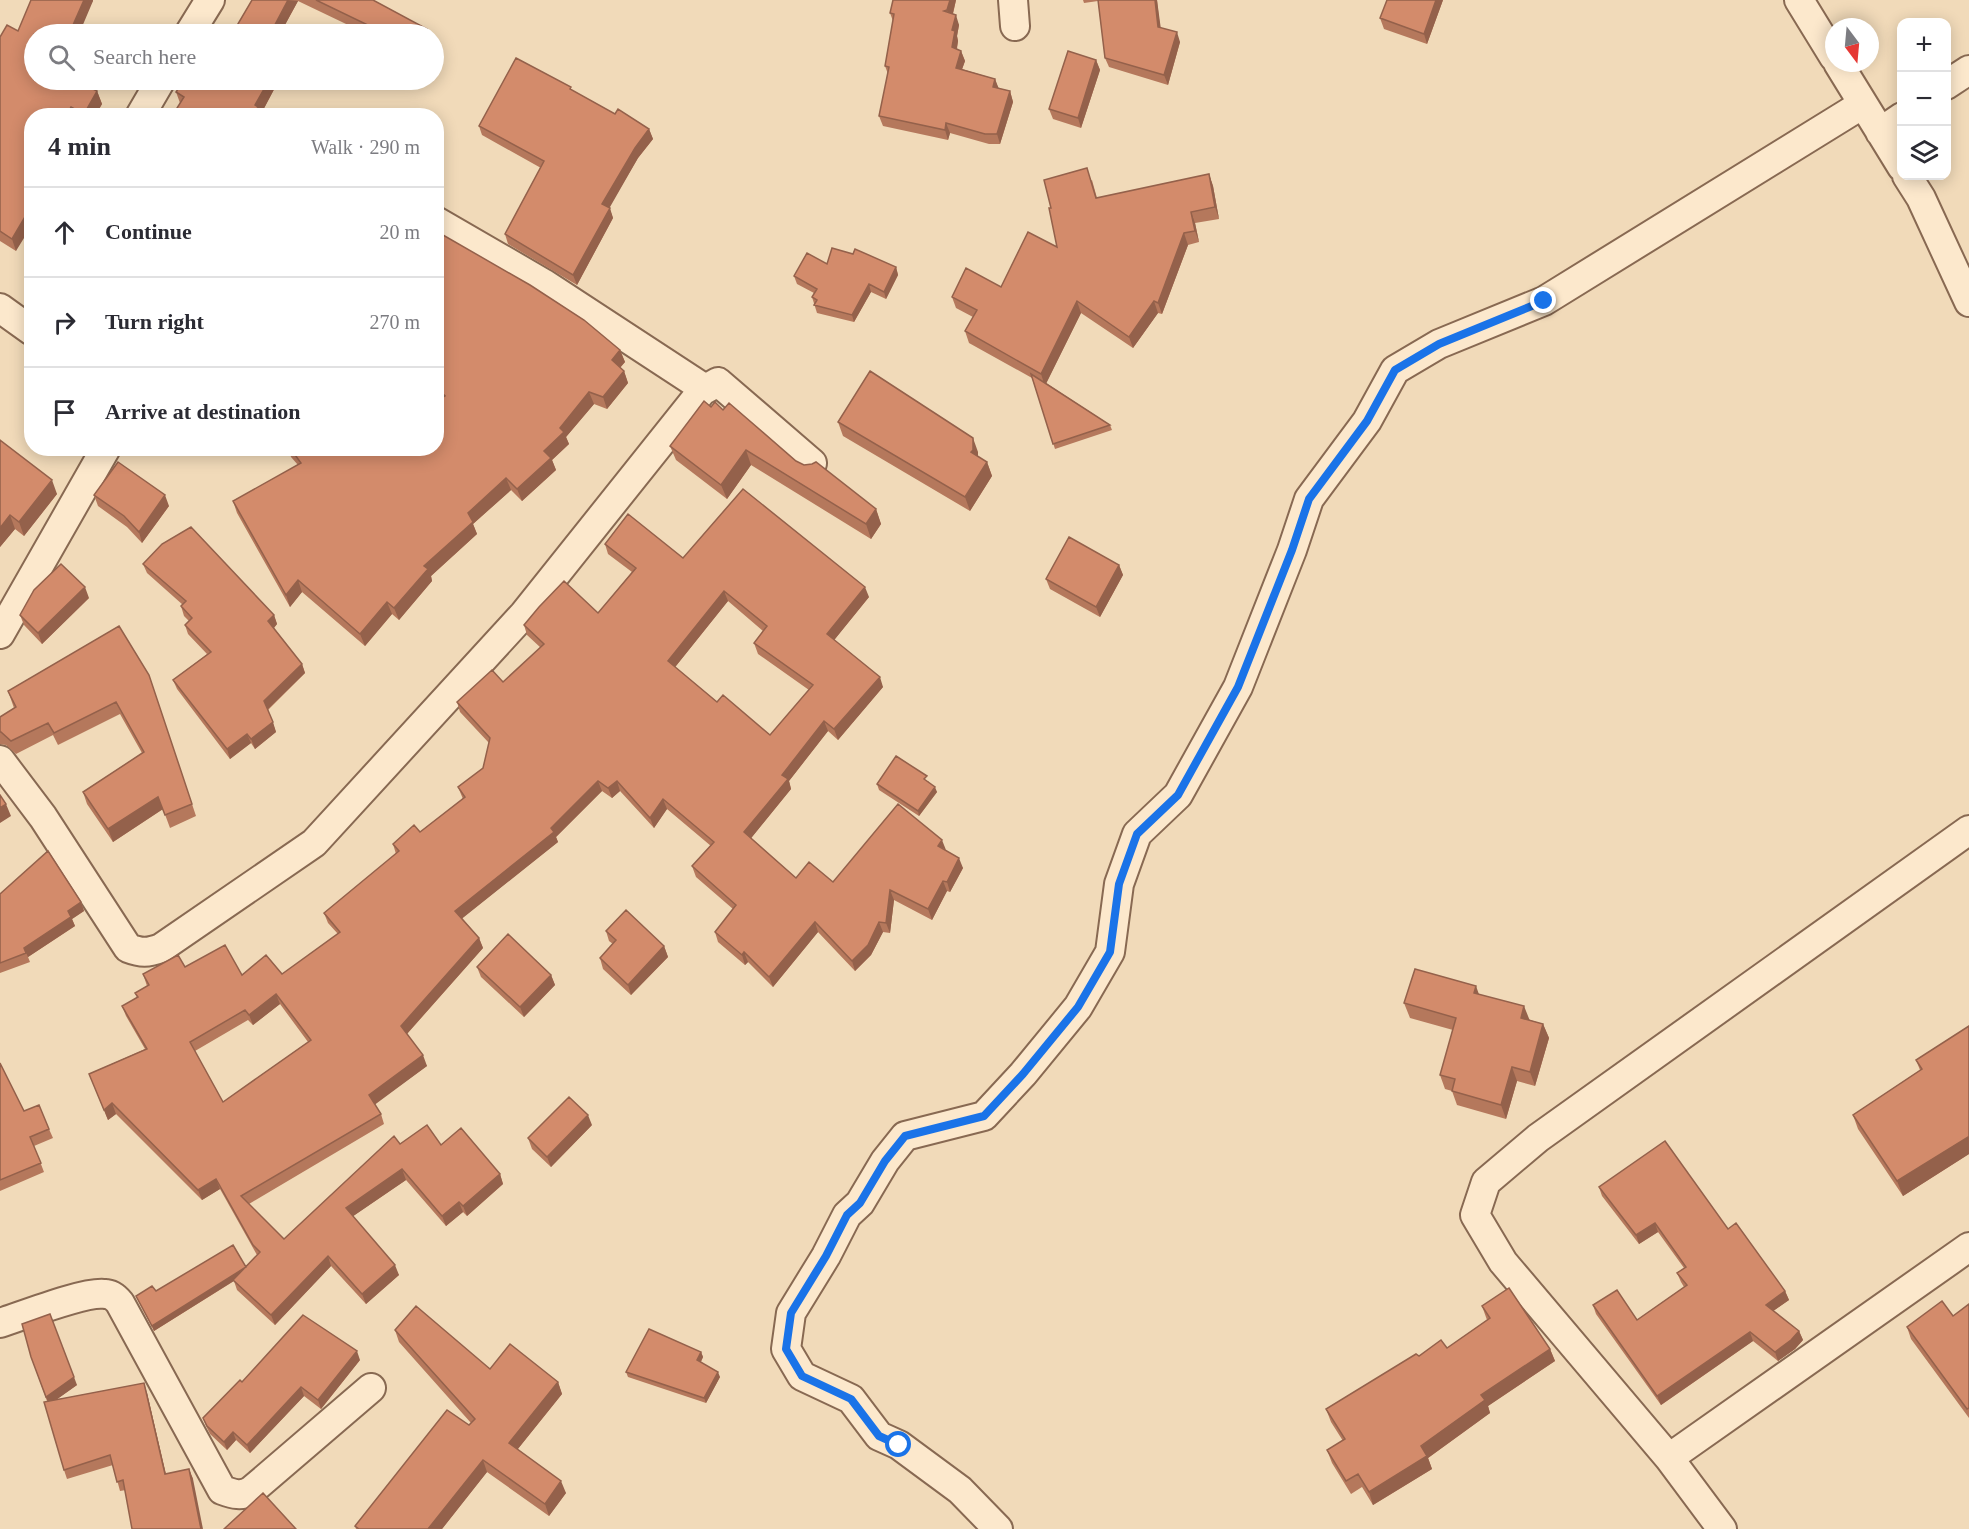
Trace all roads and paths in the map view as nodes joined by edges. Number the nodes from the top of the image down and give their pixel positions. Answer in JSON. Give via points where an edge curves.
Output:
{"nodes":[{"id":1,"x":210,"y":0,"type":"edge"},
{"id":2,"x":1798,"y":0,"type":"edge"},
{"id":3,"x":195,"y":24,"type":"edge"},
{"id":4,"x":1825,"y":43,"type":"edge"},
{"id":5,"x":1969,"y":70,"type":"edge"},
{"id":6,"x":1843,"y":72,"type":"edge"},
{"id":7,"x":1951,"y":83,"type":"edge"},
{"id":8,"x":155,"y":90,"type":"edge"},
{"id":9,"x":1863,"y":104,"type":"junction"},
{"id":10,"x":145,"y":108,"type":"edge"},
{"id":11,"x":1891,"y":124,"type":"edge"},
{"id":12,"x":1897,"y":147,"type":"edge"},
{"id":13,"x":1910,"y":180,"type":"edge"},
{"id":14,"x":444,"y":226,"type":"edge"},
{"id":15,"x":1969,"y":302,"type":"edge"},
{"id":16,"x":0,"y":308,"type":"edge"},
{"id":17,"x":24,"y":325,"type":"edge"},
{"id":18,"x":705,"y":389,"type":"junction"},
{"id":19,"x":100,"y":456,"type":"edge"},
{"id":20,"x":812,"y":463,"type":"edge"},
{"id":21,"x":0,"y":634,"type":"edge"},
{"id":22,"x":0,"y":760,"type":"edge"},
{"id":23,"x":1969,"y":830,"type":"edge"},
{"id":24,"x":1969,"y":1247,"type":"edge"},
{"id":25,"x":0,"y":1323,"type":"edge"},
{"id":26,"x":371,"y":1388,"type":"dead end"},
{"id":27,"x":1669,"y":1458,"type":"junction"},
{"id":28,"x":998,"y":1529,"type":"edge"},
{"id":29,"x":1722,"y":1529,"type":"edge"}],
"edges":[{"from":1,"to":3,"type":"street"},
{"from":2,"to":4,"type":"street"},
{"from":5,"to":7,"type":"street"},
{"from":6,"to":9,"type":"street"},
{"from":8,"to":10,"type":"street"},
{"from":9,"to":11,"type":"street"},
{"from":9,"to":28,"type":"street","via":[[1544,301],[1439,344],[1395,370],[1367,421],[1309,499],[1238,687],[1178,795],[1137,834],[1119,884],[1110,952],[1078,1007],[984,1116],[905,1136],[860,1203],[847,1215],[791,1313],[786,1349],[802,1376],[851,1399],[879,1436],[899,1445],[960,1490]]},
{"from":11,"to":12,"type":"street"},
{"from":13,"to":15,"type":"street"},
{"from":14,"to":18,"type":"street","via":[[543,283]]},
{"from":16,"to":17,"type":"street"},
{"from":18,"to":20,"type":"street","via":[[718,382]]},
{"from":18,"to":22,"type":"street","via":[[524,614],[314,843],[161,948],[144,953],[128,948],[43,817]]},
{"from":19,"to":21,"type":"street"},
{"from":23,"to":27,"type":"street","via":[[1547,1131],[1486,1182],[1475,1215],[1503,1263]]},
{"from":24,"to":27,"type":"street"},
{"from":25,"to":26,"type":"street","via":[[87,1295],[111,1295],[120,1303],[222,1490],[238,1495],[246,1495]]},
{"from":27,"to":29,"type":"street"}]}
